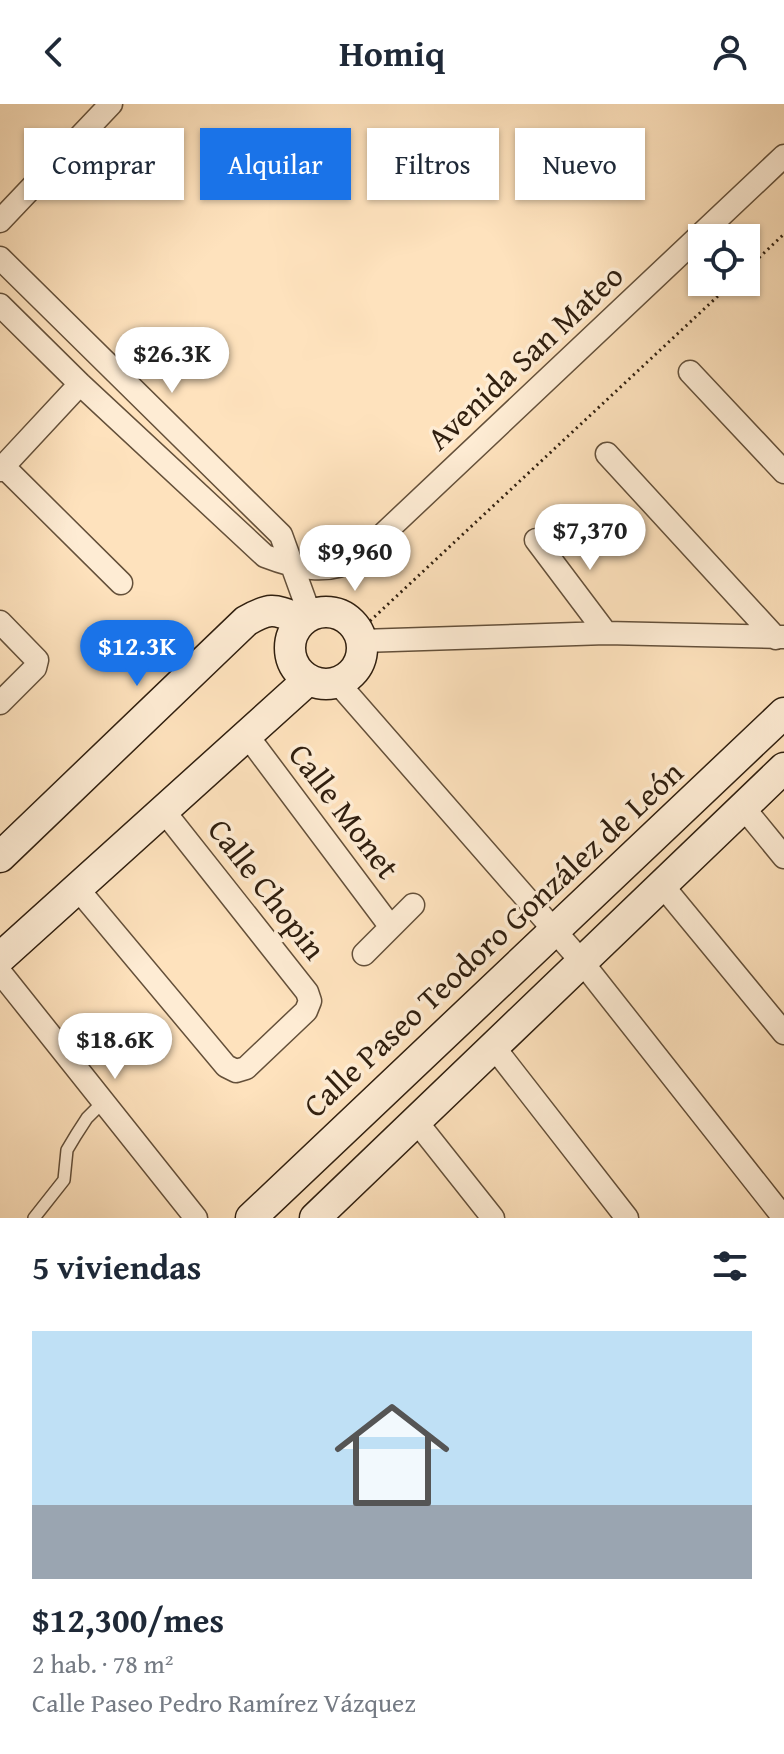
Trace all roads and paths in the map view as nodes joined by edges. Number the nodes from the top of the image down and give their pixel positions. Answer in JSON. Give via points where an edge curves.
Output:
{"nodes":[{"id":1,"x":111,"y":104,"type":"edge"},
{"id":2,"x":784,"y":156,"type":"edge"},
{"id":3,"x":0,"y":221,"type":"edge"},
{"id":4,"x":784,"y":234,"type":"edge"},
{"id":5,"x":760,"y":257,"type":"edge"},
{"id":6,"x":0,"y":258,"type":"edge"},
{"id":7,"x":718,"y":296,"type":"edge"},
{"id":8,"x":0,"y":305,"type":"edge"},
{"id":9,"x":690,"y":372,"type":"dead end"},
{"id":10,"x":80,"y":384,"type":"junction"},
{"id":11,"x":607,"y":454,"type":"dead end"},
{"id":12,"x":2,"y":468,"type":"edge"},
{"id":13,"x":784,"y":472,"type":"edge"},
{"id":14,"x":536,"y":540,"type":"dead end"},
{"id":15,"x":293,"y":567,"type":"junction"},
{"id":16,"x":121,"y":583,"type":"dead end"},
{"id":17,"x":306,"y":618,"type":"junction"},
{"id":18,"x":0,"y":622,"type":"edge"},
{"id":19,"x":606,"y":633,"type":"junction"},
{"id":20,"x":360,"y":636,"type":"junction"},
{"id":21,"x":780,"y":637,"type":"edge"},
{"id":22,"x":323,"y":681,"type":"junction"},
{"id":23,"x":0,"y":703,"type":"edge"},
{"id":24,"x":784,"y":713,"type":"edge"},
{"id":25,"x":246,"y":734,"type":"junction"},
{"id":26,"x":784,"y":768,"type":"edge"},
{"id":27,"x":743,"y":807,"type":"junction"},
{"id":28,"x":163,"y":810,"type":"junction"},
{"id":29,"x":0,"y":857,"type":"edge"},
{"id":30,"x":784,"y":857,"type":"edge"},
{"id":31,"x":662,"y":885,"type":"junction"},
{"id":32,"x":77,"y":888,"type":"junction"},
{"id":33,"x":413,"y":905,"type":"dead end"},
{"id":34,"x":390,"y":926,"type":"junction"},
{"id":35,"x":555,"y":930,"type":"junction"},
{"id":36,"x":364,"y":954,"type":"dead end"},
{"id":37,"x":0,"y":958,"type":"edge"},
{"id":38,"x":582,"y":962,"type":"junction"},
{"id":39,"x":0,"y":972,"type":"edge"},
{"id":40,"x":784,"y":1033,"type":"edge"},
{"id":41,"x":493,"y":1046,"type":"junction"},
{"id":42,"x":103,"y":1102,"type":"junction"},
{"id":43,"x":416,"y":1121,"type":"junction"},
{"id":44,"x":330,"y":1213,"type":"edge"},
{"id":45,"x":34,"y":1218,"type":"edge"},
{"id":46,"x":196,"y":1218,"type":"edge"},
{"id":47,"x":251,"y":1218,"type":"edge"},
{"id":48,"x":493,"y":1218,"type":"edge"},
{"id":49,"x":627,"y":1218,"type":"edge"},
{"id":50,"x":784,"y":1218,"type":"edge"}],
"edges":[{"from":1,"to":3,"type":"street"},
{"from":2,"to":15,"type":"street","name":"Avenida San Mateo","via":[[359,557],[333,568]]},
{"from":4,"to":5,"type":"path"},
{"from":6,"to":15,"type":"street","via":[[281,535]]},
{"from":7,"to":20,"type":"path"},
{"from":8,"to":10,"type":"street"},
{"from":9,"to":13,"type":"street"},
{"from":10,"to":12,"type":"street"},
{"from":10,"to":15,"type":"street","via":[[265,556]]},
{"from":11,"to":21,"type":"street"},
{"from":12,"to":16,"type":"street"},
{"from":14,"to":19,"type":"street"},
{"from":15,"to":17,"type":"street"},
{"from":17,"to":20,"type":"main road","via":[[337,615]]},
{"from":17,"to":22,"type":"main road","via":[[292,635],[289,652],[295,668]]},
{"from":17,"to":29,"type":"main road","via":[[270,610],[246,621]]},
{"from":18,"to":23,"type":"street","via":[[37,660]]},
{"from":19,"to":20,"type":"street"},
{"from":19,"to":21,"type":"street"},
{"from":20,"to":22,"type":"main road","via":[[361,658],[352,674]]},
{"from":22,"to":25,"type":"main road"},
{"from":22,"to":35,"type":"street"},
{"from":24,"to":35,"type":"main road","name":"Calle Paseo Teodoro González de León"},
{"from":25,"to":28,"type":"main road"},
{"from":25,"to":34,"type":"street","name":"Calle Monet"},
{"from":26,"to":27,"type":"main road"},
{"from":27,"to":30,"type":"street"},
{"from":27,"to":31,"type":"main road"},
{"from":28,"to":32,"type":"main road"},
{"from":28,"to":32,"type":"street","name":"Calle Chopin","via":[[310,1001],[306,1011],[246,1068],[226,1066]]},
{"from":31,"to":38,"type":"main road"},
{"from":31,"to":40,"type":"street"},
{"from":32,"to":37,"type":"main road"},
{"from":33,"to":34,"type":"street"},
{"from":34,"to":36,"type":"street"},
{"from":35,"to":38,"type":"street"},
{"from":35,"to":47,"type":"main road","name":"Calle Paseo Teodoro González de León"},
{"from":38,"to":41,"type":"main road"},
{"from":38,"to":50,"type":"street"},
{"from":39,"to":42,"type":"street"},
{"from":41,"to":43,"type":"main road"},
{"from":41,"to":49,"type":"street"},
{"from":42,"to":45,"type":"lane","via":[[67,1150],[64,1180]]},
{"from":42,"to":46,"type":"street"},
{"from":43,"to":44,"type":"main road"},
{"from":43,"to":48,"type":"street"}]}
